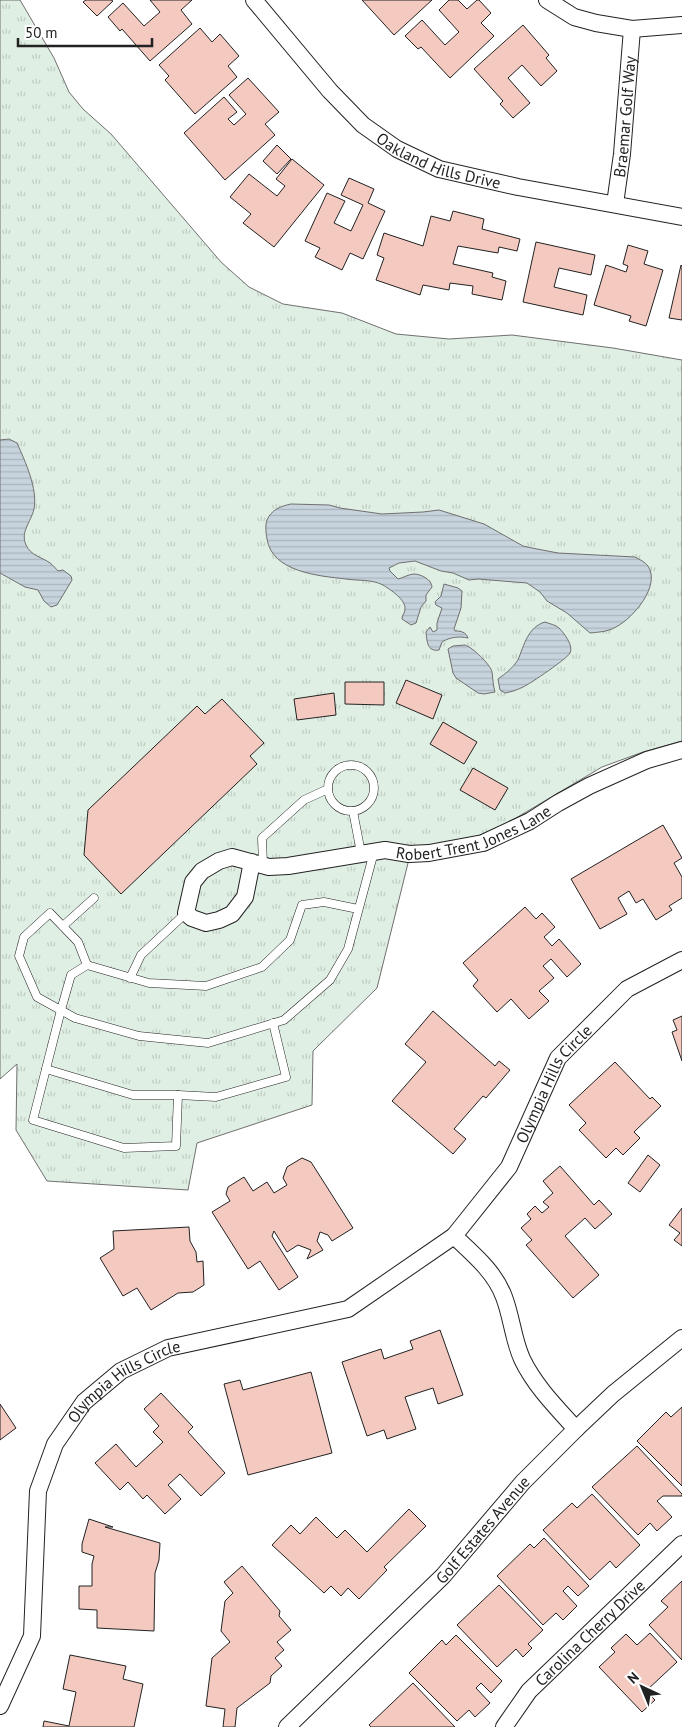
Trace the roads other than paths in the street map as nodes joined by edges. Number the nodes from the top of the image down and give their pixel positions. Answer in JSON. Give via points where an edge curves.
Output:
{"nodes":[{"id":1,"x":254,"y":0,"type":"edge"},
{"id":2,"x":547,"y":0,"type":"edge"},
{"id":3,"x":682,"y":25,"type":"edge"},
{"id":4,"x":632,"y":29,"type":"junction"},
{"id":5,"x":615,"y":204,"type":"junction"},
{"id":6,"x":682,"y":217,"type":"edge"},
{"id":7,"x":682,"y":750,"type":"edge"},
{"id":8,"x":328,"y":789,"type":"junction"},
{"id":9,"x":353,"y":811,"type":"junction"},
{"id":10,"x":367,"y":853,"type":"junction"},
{"id":11,"x":257,"y":863,"type":"junction"},
{"id":12,"x":94,"y":898,"type":"dead end"},
{"id":13,"x":358,"y":910,"type":"junction"},
{"id":14,"x":186,"y":913,"type":"junction"},
{"id":15,"x":63,"y":926,"type":"junction"},
{"id":16,"x":682,"y":960,"type":"edge"},
{"id":17,"x":87,"y":966,"type":"junction"},
{"id":18,"x":130,"y":978,"type":"junction"},
{"id":19,"x":60,"y":1010,"type":"junction"},
{"id":20,"x":273,"y":1023,"type":"junction"},
{"id":21,"x":46,"y":1069,"type":"junction"},
{"id":22,"x":178,"y":1096,"type":"junction"},
{"id":23,"x":454,"y":1236,"type":"junction"},
{"id":24,"x":682,"y":1338,"type":"edge"},
{"id":25,"x":576,"y":1429,"type":"junction"},
{"id":26,"x":682,"y":1544,"type":"edge"},
{"id":27,"x":0,"y":1706,"type":"edge"},
{"id":28,"x":287,"y":1727,"type":"edge"},
{"id":29,"x":504,"y":1727,"type":"edge"}],
"edges":[{"from":1,"to":5,"type":"street","name":"Oakland Hills Drive","via":[[330,91],[363,125],[397,150],[440,169]]},
{"from":2,"to":4,"type":"street","via":[[574,17]]},
{"from":3,"to":4,"type":"street"},
{"from":4,"to":5,"type":"street","name":"Braemar Golf Way"},
{"from":5,"to":6,"type":"street","name":"Oakland Hills Drive"},
{"from":7,"to":10,"type":"street","name":"Robert Trent Jones Lane","via":[[647,760],[590,786],[482,844],[429,853],[385,850]]},
{"from":8,"to":9,"type":"lane","via":[[333,803]]},
{"from":8,"to":9,"type":"lane","via":[[332,774],[344,766],[360,766],[366,770],[371,776],[374,791],[367,804]]},
{"from":8,"to":11,"type":"lane","via":[[304,800],[262,838]]},
{"from":9,"to":10,"type":"lane"},
{"from":10,"to":11,"type":"street","name":"Robert Trent Jones Lane","via":[[288,866],[269,867]]},
{"from":10,"to":13,"type":"lane"},
{"from":11,"to":14,"type":"street","name":"Robert Trent Jones Lane","via":[[232,857],[202,871],[193,882]]},
{"from":11,"to":14,"type":"street","via":[[245,897],[232,914],[206,923]]},
{"from":12,"to":15,"type":"lane"},
{"from":13,"to":18,"type":"lane","via":[[324,902],[302,905],[290,940],[262,967],[206,986],[149,984]]},
{"from":13,"to":20,"type":"lane","via":[[348,948],[330,980],[284,1020]]},
{"from":14,"to":18,"type":"lane","via":[[140,955]]},
{"from":15,"to":17,"type":"lane","via":[[78,942]]},
{"from":15,"to":19,"type":"lane","via":[[50,913],[24,937],[20,956],[37,997]]},
{"from":16,"to":23,"type":"street","name":"Olympia Hills Circle","via":[[627,989],[558,1058],[509,1167]]},
{"from":17,"to":18,"type":"lane"},
{"from":17,"to":19,"type":"lane","via":[[71,975]]},
{"from":19,"to":20,"type":"lane","via":[[75,1018],[139,1036],[208,1043]]},
{"from":19,"to":21,"type":"lane"},
{"from":20,"to":22,"type":"lane","via":[[286,1076],[216,1097]]},
{"from":21,"to":22,"type":"lane","via":[[133,1094]]},
{"from":21,"to":22,"type":"lane","via":[[33,1120],[124,1148],[176,1146]]},
{"from":23,"to":25,"type":"street","via":[[497,1282],[523,1361],[534,1380]]},
{"from":23,"to":27,"type":"street","name":"Olympia Hills Circle","via":[[348,1309],[168,1348],[121,1371],[84,1402],[55,1444],[38,1490],[32,1636]]},
{"from":24,"to":25,"type":"street","name":"Golf Estates Avenue"},
{"from":25,"to":28,"type":"street","name":"Golf Estates Avenue","via":[[517,1489],[444,1576]]},
{"from":26,"to":29,"type":"street","name":"Carolina Cherry Drive","via":[[529,1691]]}]}
